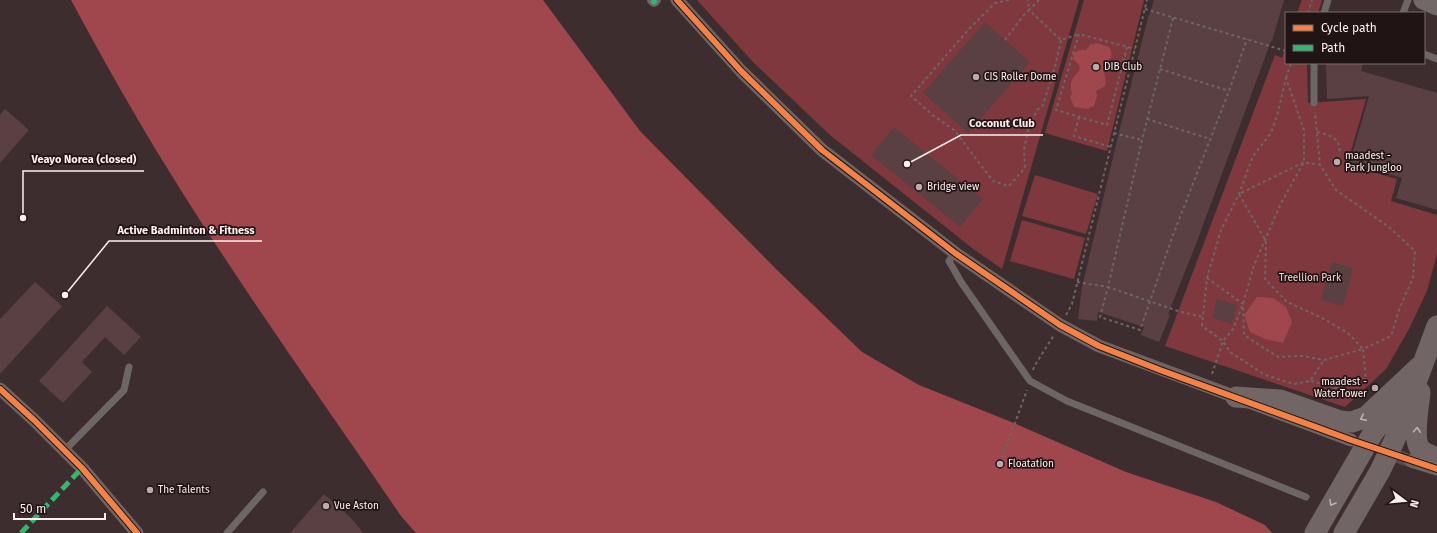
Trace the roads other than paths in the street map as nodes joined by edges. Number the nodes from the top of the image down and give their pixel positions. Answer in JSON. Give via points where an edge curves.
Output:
{"nodes":[{"id":1,"x":652,"y":0,"type":"edge"},
{"id":2,"x":656,"y":0,"type":"edge"},
{"id":3,"x":677,"y":0,"type":"edge"},
{"id":4,"x":1328,"y":0,"type":"edge"},
{"id":5,"x":1408,"y":0,"type":"edge"},
{"id":6,"x":1423,"y":0,"type":"edge"},
{"id":7,"x":1437,"y":6,"type":"edge"},
{"id":8,"x":1324,"y":12,"type":"edge"},
{"id":9,"x":1403,"y":12,"type":"edge"},
{"id":10,"x":1425,"y":54,"type":"edge"},
{"id":11,"x":1437,"y":59,"type":"edge"},
{"id":12,"x":1314,"y":64,"type":"edge"},
{"id":13,"x":1314,"y":103,"type":"road end"},
{"id":14,"x":955,"y":253,"type":"junction"},
{"id":15,"x":1437,"y":326,"type":"edge"},
{"id":16,"x":1423,"y":364,"type":"junction"},
{"id":17,"x":129,"y":367,"type":"dead end"},
{"id":18,"x":0,"y":389,"type":"edge"},
{"id":19,"x":1236,"y":397,"type":"junction"},
{"id":20,"x":1351,"y":440,"type":"tunnel mouth"},
{"id":21,"x":65,"y":450,"type":"junction"},
{"id":22,"x":1437,"y":458,"type":"edge"},
{"id":23,"x":1411,"y":460,"type":"tunnel mouth"},
{"id":24,"x":1437,"y":469,"type":"edge"},
{"id":25,"x":263,"y":492,"type":"dead end"},
{"id":26,"x":1306,"y":497,"type":"dead end"},
{"id":27,"x":137,"y":533,"type":"edge"},
{"id":28,"x":227,"y":533,"type":"edge"},
{"id":29,"x":1315,"y":533,"type":"edge"},
{"id":30,"x":1344,"y":533,"type":"edge"}],
"edges":[{"from":1,"to":2,"type":"street"},
{"from":3,"to":14,"type":"street","via":[[741,71],[822,150]]},
{"from":4,"to":8,"type":"lane"},
{"from":5,"to":9,"type":"lane"},
{"from":6,"to":7,"type":"main road"},
{"from":10,"to":11,"type":"lane"},
{"from":12,"to":13,"type":"lane"},
{"from":14,"to":19,"type":"street","via":[[1060,325],[1099,346]]},
{"from":14,"to":26,"type":"lane","via":[[949,262],[1030,381],[1067,401]]},
{"from":15,"to":16,"type":"main road"},
{"from":16,"to":19,"type":"main road","one_way":true,"via":[[1366,418],[1352,422],[1340,421],[1280,400]]},
{"from":22,"to":16,"type":"main road","one_way":true,"via":[[1421,450],[1417,442]]},
{"from":16,"to":29,"type":"main road","one_way":true,"via":[[1373,433]]},
{"from":16,"to":30,"type":"main road","via":[[1395,439]]},
{"from":17,"to":21,"type":"lane","via":[[124,390]]},
{"from":18,"to":21,"type":"street"},
{"from":19,"to":20,"type":"street"},
{"from":21,"to":27,"type":"street"},
{"from":23,"to":24,"type":"street"},
{"from":25,"to":28,"type":"lane"}]}
